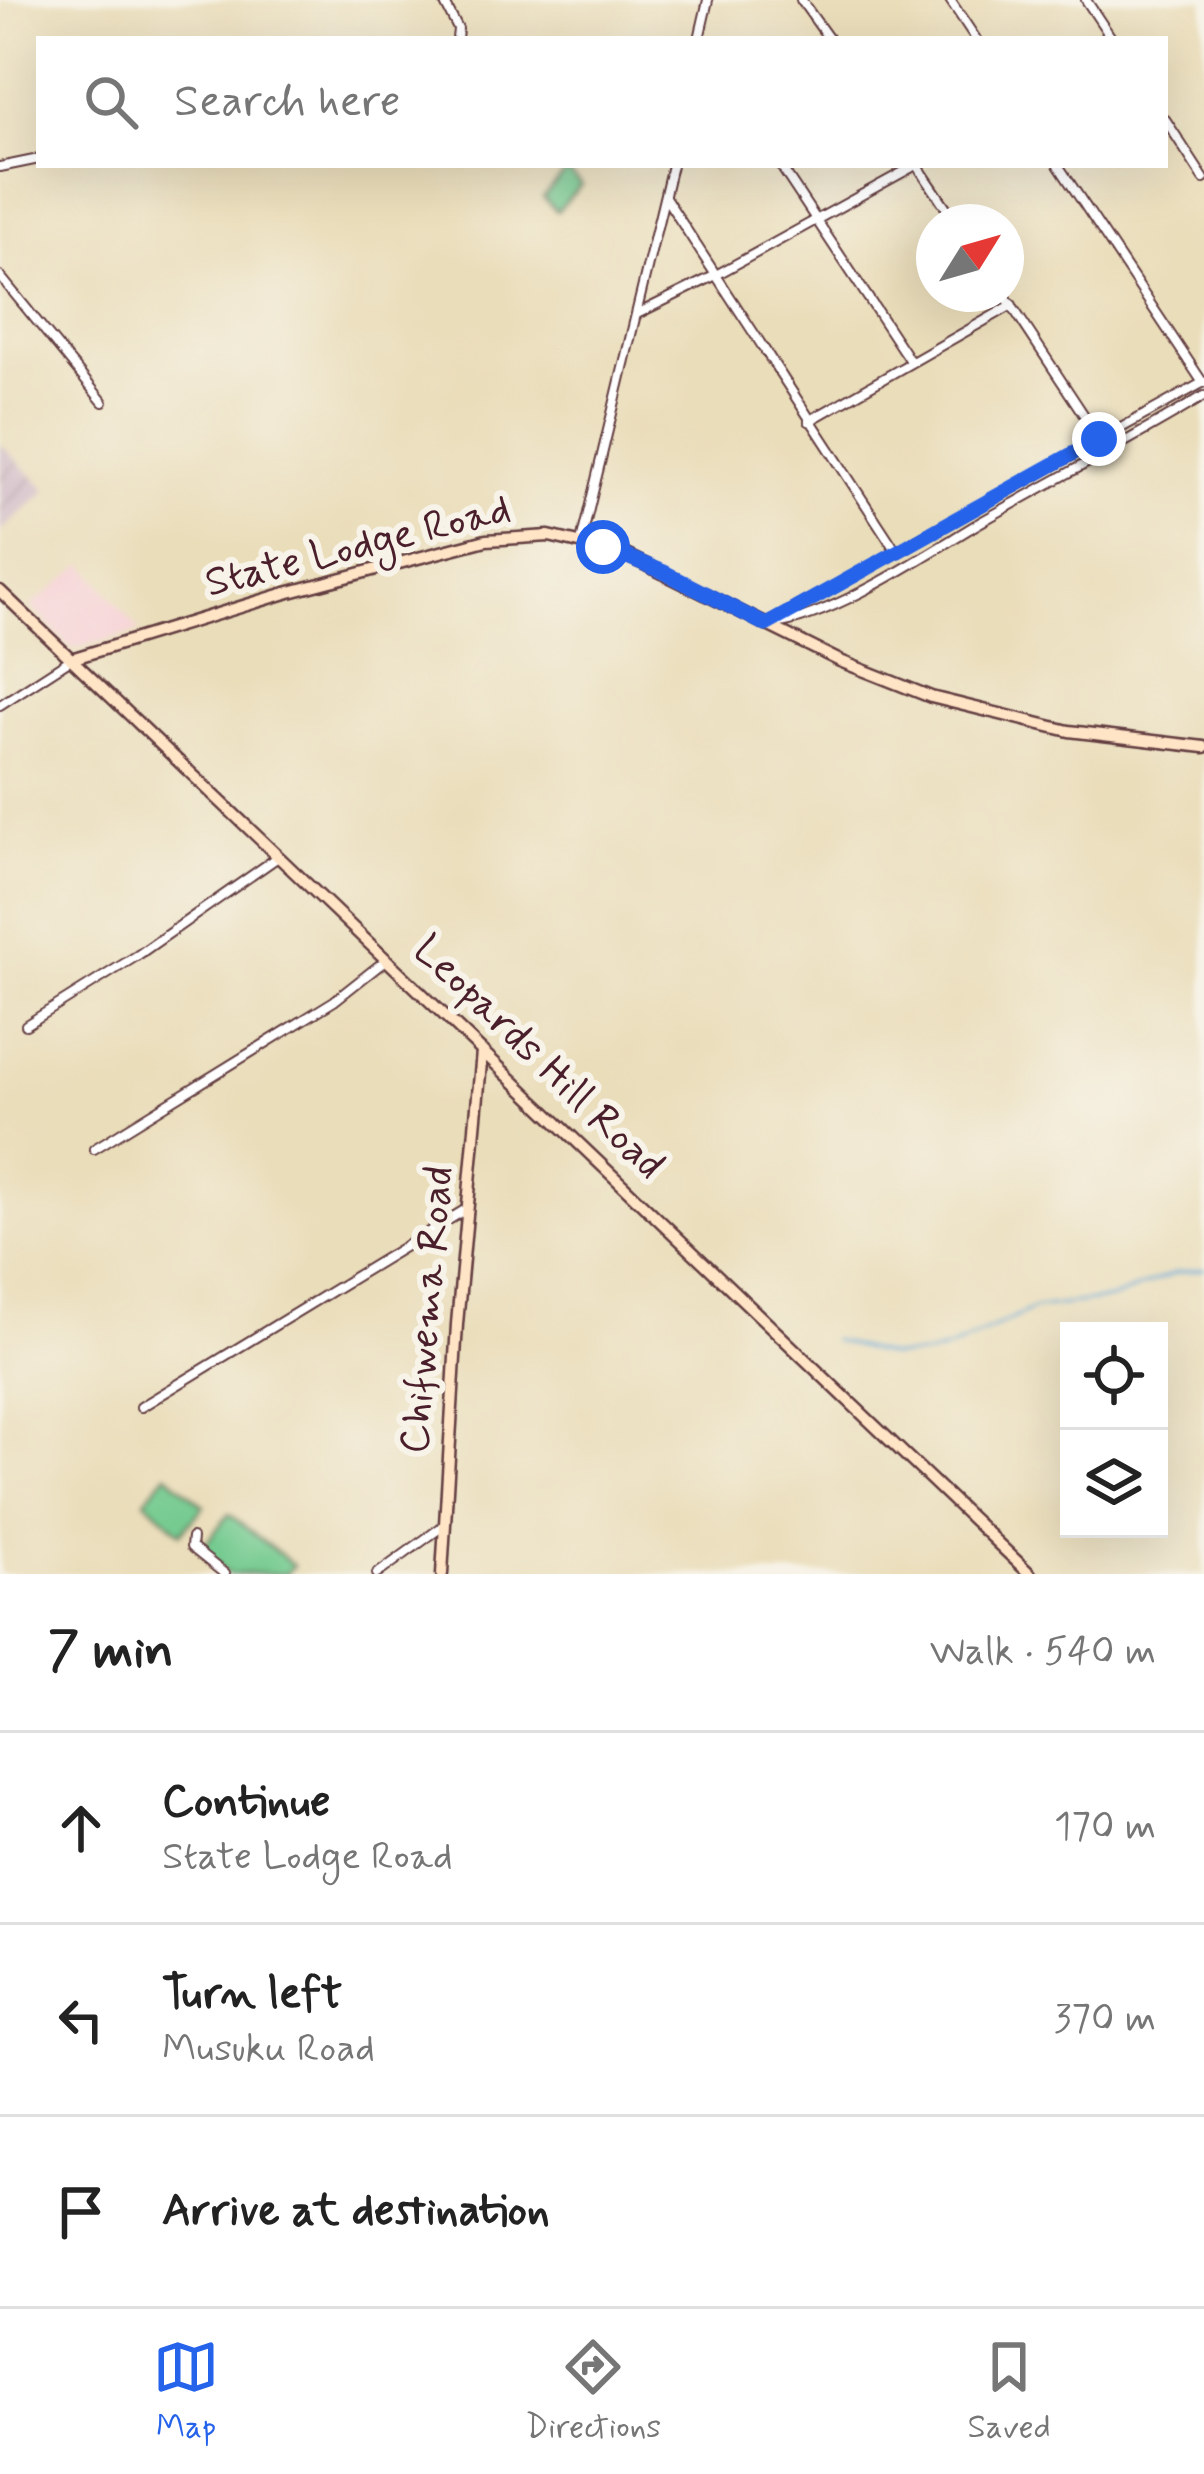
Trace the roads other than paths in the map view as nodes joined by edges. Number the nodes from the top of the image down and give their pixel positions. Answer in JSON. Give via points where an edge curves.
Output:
{"nodes":[{"id":1,"x":443,"y":0,"type":"edge"},
{"id":2,"x":708,"y":0,"type":"edge"},
{"id":3,"x":802,"y":0,"type":"edge"},
{"id":4,"x":950,"y":0,"type":"edge"},
{"id":5,"x":1086,"y":0,"type":"edge"},
{"id":6,"x":457,"y":36,"type":"edge"},
{"id":7,"x":700,"y":36,"type":"edge"},
{"id":8,"x":827,"y":36,"type":"edge"},
{"id":9,"x":974,"y":36,"type":"edge"},
{"id":10,"x":1110,"y":36,"type":"edge"},
{"id":11,"x":1168,"y":124,"type":"edge"},
{"id":12,"x":36,"y":160,"type":"edge"},
{"id":13,"x":0,"y":167,"type":"edge"},
{"id":14,"x":671,"y":168,"type":"edge"},
{"id":15,"x":782,"y":168,"type":"edge"},
{"id":16,"x":912,"y":168,"type":"edge"},
{"id":17,"x":919,"y":168,"type":"edge"},
{"id":18,"x":1060,"y":168,"type":"edge"},
{"id":19,"x":1204,"y":178,"type":"edge"},
{"id":20,"x":665,"y":197,"type":"junction"},
{"id":21,"x":944,"y":204,"type":"edge"},
{"id":22,"x":818,"y":221,"type":"junction"},
{"id":23,"x":716,"y":275,"type":"junction"},
{"id":24,"x":0,"y":276,"type":"edge"},
{"id":25,"x":999,"y":312,"type":"edge"},
{"id":26,"x":1017,"y":312,"type":"edge"},
{"id":27,"x":636,"y":314,"type":"junction"},
{"id":28,"x":910,"y":361,"type":"junction"},
{"id":29,"x":1203,"y":382,"type":"edge"},
{"id":30,"x":1204,"y":396,"type":"edge"},
{"id":31,"x":103,"y":402,"type":"dead end"},
{"id":32,"x":809,"y":422,"type":"junction"},
{"id":33,"x":1099,"y":439,"type":"junction"},
{"id":34,"x":581,"y":542,"type":"junction"},
{"id":35,"x":896,"y":551,"type":"junction"},
{"id":36,"x":0,"y":591,"type":"edge"},
{"id":37,"x":766,"y":625,"type":"junction"},
{"id":38,"x":70,"y":659,"type":"junction"},
{"id":39,"x":0,"y":705,"type":"edge"},
{"id":40,"x":1204,"y":747,"type":"edge"},
{"id":41,"x":279,"y":856,"type":"junction"},
{"id":42,"x":387,"y":959,"type":"junction"},
{"id":43,"x":26,"y":1025,"type":"dead end"},
{"id":44,"x":482,"y":1052,"type":"junction"},
{"id":45,"x":94,"y":1150,"type":"dead end"},
{"id":46,"x":470,"y":1207,"type":"junction"},
{"id":47,"x":141,"y":1407,"type":"dead end"},
{"id":48,"x":445,"y":1525,"type":"junction"},
{"id":49,"x":192,"y":1538,"type":"dead end"},
{"id":50,"x":225,"y":1574,"type":"edge"},
{"id":51,"x":376,"y":1574,"type":"edge"},
{"id":52,"x":442,"y":1574,"type":"edge"},
{"id":53,"x":1030,"y":1574,"type":"edge"}],
"edges":[{"from":1,"to":6,"type":"street"},
{"from":2,"to":7,"type":"street"},
{"from":3,"to":8,"type":"street"},
{"from":4,"to":9,"type":"street"},
{"from":5,"to":10,"type":"street"},
{"from":11,"to":19,"type":"street"},
{"from":12,"to":13,"type":"street"},
{"from":14,"to":20,"type":"street"},
{"from":15,"to":22,"type":"street"},
{"from":16,"to":22,"type":"street"},
{"from":17,"to":21,"type":"street"},
{"from":18,"to":29,"type":"street"},
{"from":20,"to":23,"type":"street"},
{"from":20,"to":27,"type":"street"},
{"from":22,"to":23,"type":"street"},
{"from":22,"to":28,"type":"street"},
{"from":23,"to":27,"type":"street"},
{"from":23,"to":32,"type":"street"},
{"from":24,"to":31,"type":"street"},
{"from":25,"to":28,"type":"street"},
{"from":26,"to":33,"type":"street"},
{"from":27,"to":34,"type":"street"},
{"from":28,"to":32,"type":"street"},
{"from":29,"to":33,"type":"street"},
{"from":30,"to":37,"type":"street","via":[[883,579]]},
{"from":32,"to":35,"type":"street"},
{"from":33,"to":35,"type":"street"},
{"from":34,"to":37,"type":"street","name":"State Lodge Road","via":[[622,553]]},
{"from":34,"to":38,"type":"street","name":"State Lodge Road","via":[[486,540]]},
{"from":35,"to":37,"type":"street"},
{"from":36,"to":38,"type":"street","name":"Leopards Hill Road"},
{"from":37,"to":40,"type":"street","name":"State Lodge Road","via":[[931,697],[1070,731]]},
{"from":38,"to":39,"type":"street"},
{"from":38,"to":41,"type":"street","name":"Leopards Hill Road"},
{"from":41,"to":42,"type":"street","name":"Leopards Hill Road"},
{"from":41,"to":43,"type":"street"},
{"from":42,"to":44,"type":"street","name":"Leopards Hill Road"},
{"from":42,"to":45,"type":"street","via":[[334,1001]]},
{"from":44,"to":46,"type":"street","name":"Chifwema Road"},
{"from":44,"to":53,"type":"street","name":"Leopards Hill Road"},
{"from":46,"to":47,"type":"street"},
{"from":46,"to":48,"type":"street","name":"Chifwema Road"},
{"from":48,"to":51,"type":"street"},
{"from":48,"to":52,"type":"street","name":"Chifwema Road"},
{"from":49,"to":50,"type":"street","via":[[191,1547]]}]}
